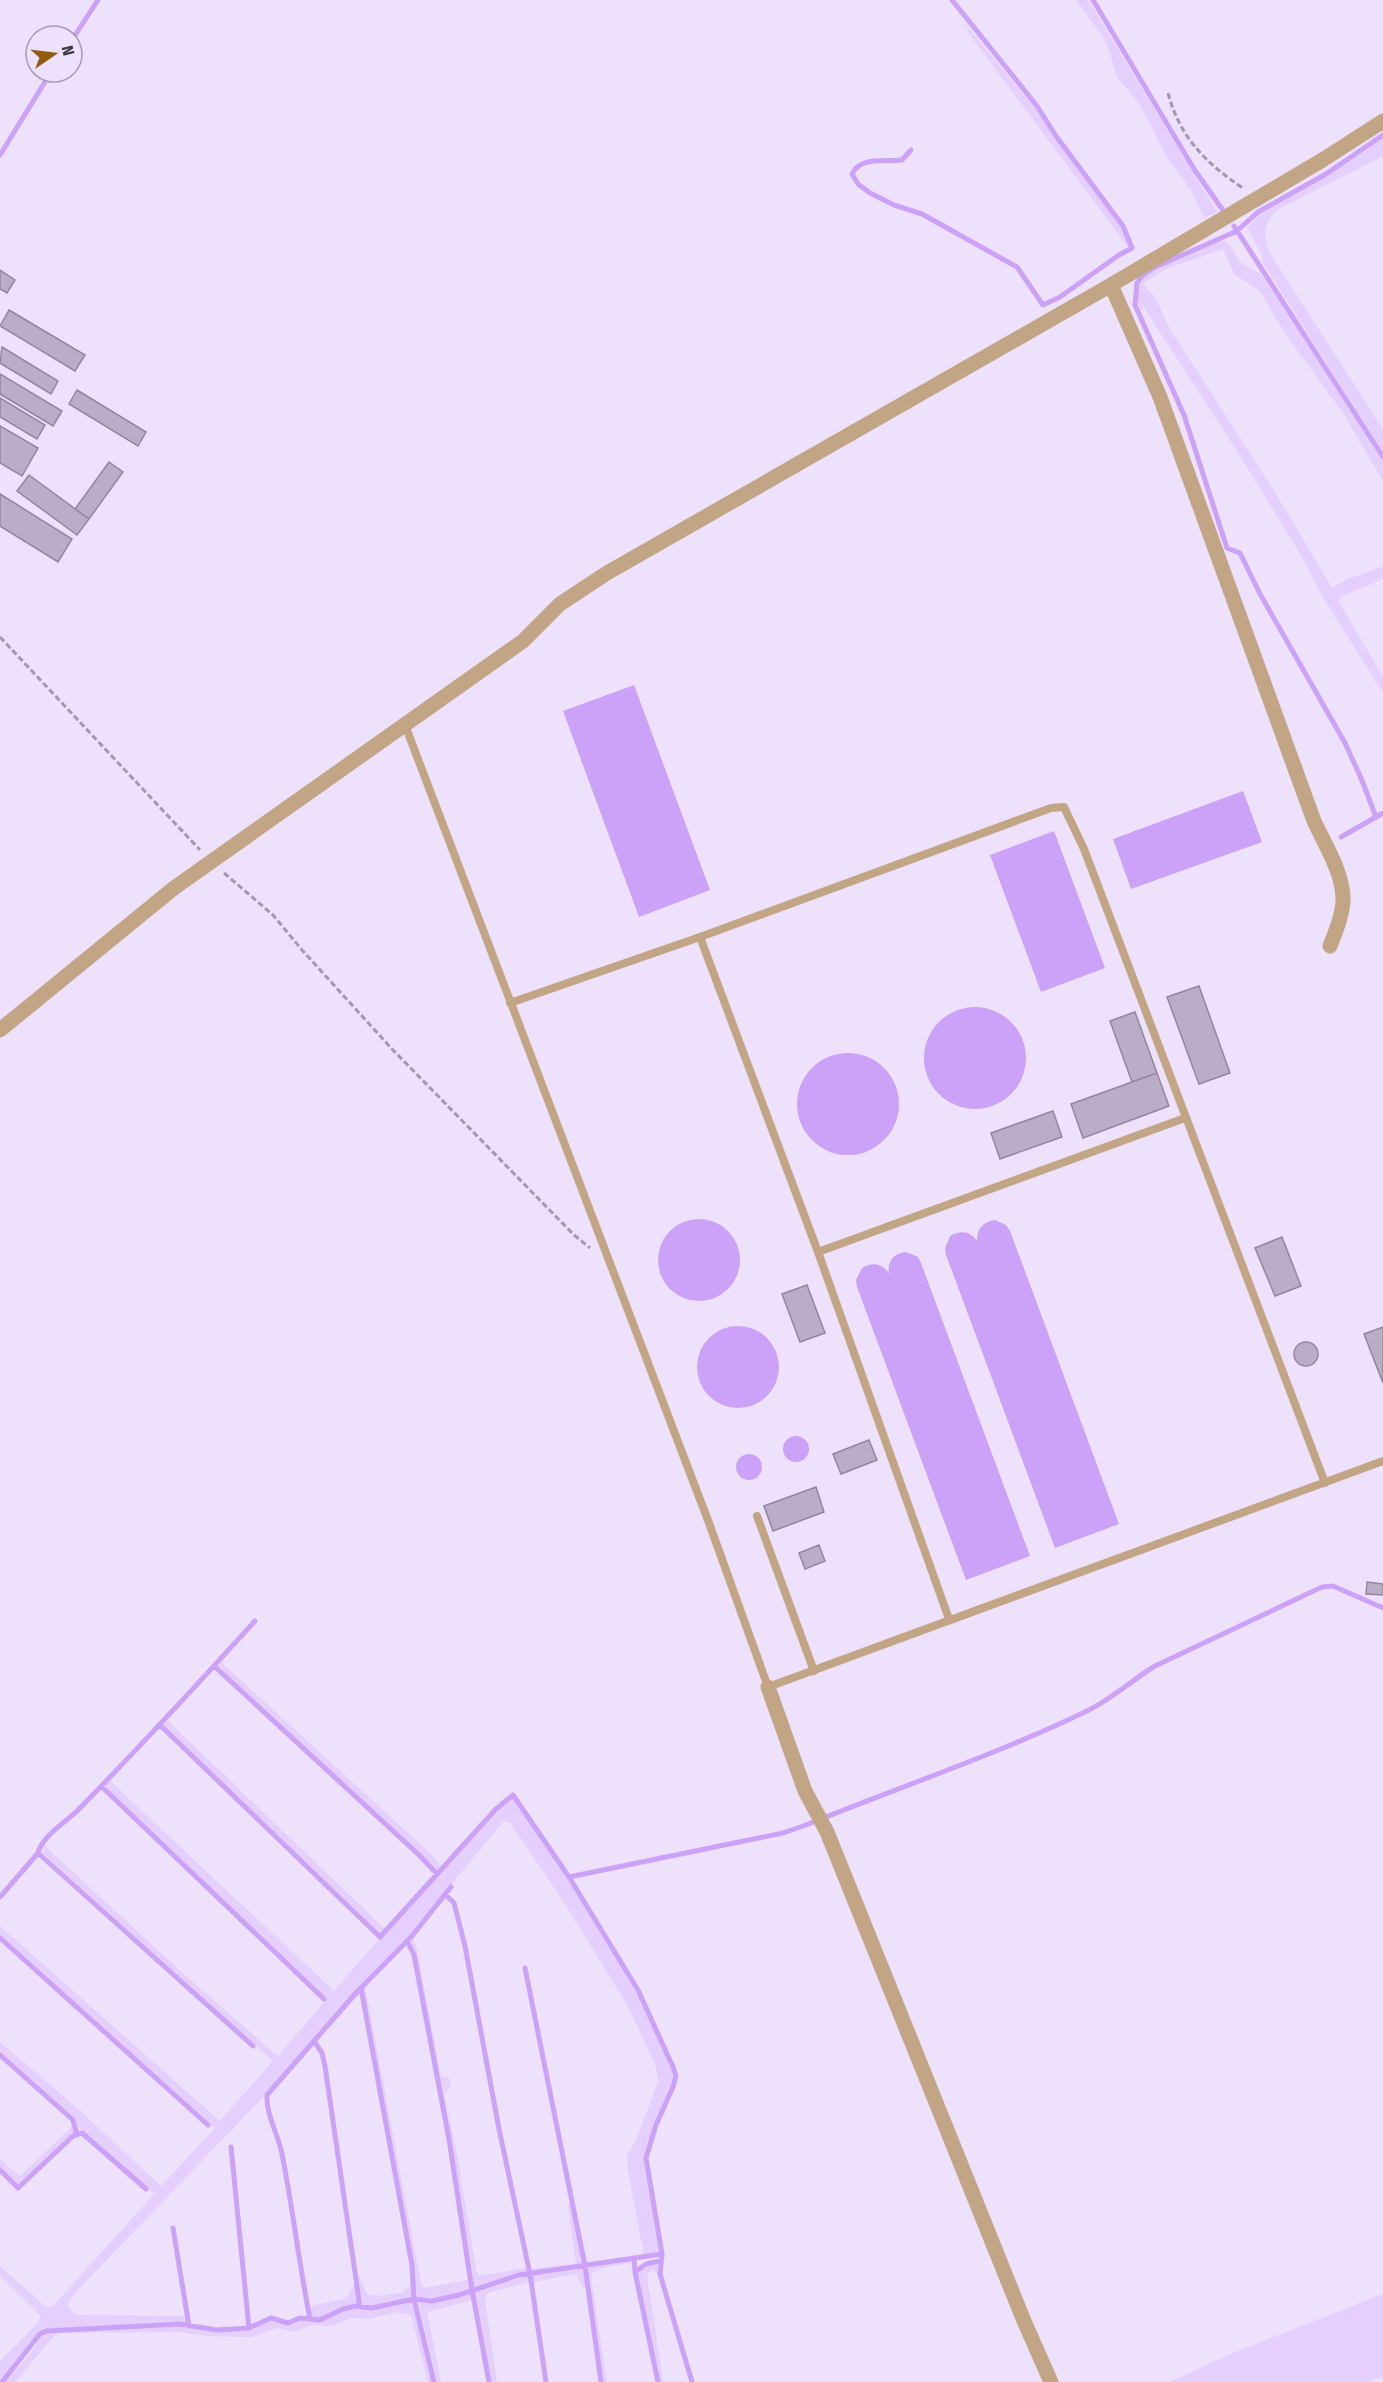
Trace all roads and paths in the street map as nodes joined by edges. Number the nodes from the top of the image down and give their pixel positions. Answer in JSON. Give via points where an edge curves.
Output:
{"nodes":[{"id":1,"x":1168,"y":93,"type":"dead end"},
{"id":2,"x":1383,"y":121,"type":"edge"},
{"id":3,"x":1258,"y":199,"type":"junction"},
{"id":4,"x":1111,"y":285,"type":"junction"},
{"id":5,"x":0,"y":638,"type":"edge"},
{"id":6,"x":405,"y":725,"type":"junction"},
{"id":7,"x":211,"y":862,"type":"junction"},
{"id":8,"x":700,"y":937,"type":"junction"},
{"id":9,"x":1330,"y":946,"type":"dead end"},
{"id":10,"x":510,"y":1003,"type":"junction"},
{"id":11,"x":0,"y":1030,"type":"edge"},
{"id":12,"x":1185,"y":1118,"type":"junction"},
{"id":13,"x":819,"y":1251,"type":"junction"},
{"id":14,"x":611,"y":1264,"type":"junction"},
{"id":15,"x":1383,"y":1461,"type":"edge"},
{"id":16,"x":1325,"y":1483,"type":"junction"},
{"id":17,"x":757,"y":1516,"type":"dead end"},
{"id":18,"x":949,"y":1619,"type":"junction"},
{"id":19,"x":814,"y":1671,"type":"junction"},
{"id":20,"x":768,"y":1687,"type":"junction"},
{"id":21,"x":1052,"y":2382,"type":"edge"}],
"edges":[{"from":1,"to":3,"type":"path","via":[[1174,115],[1190,142],[1230,180]]},
{"from":2,"to":3,"type":"street"},
{"from":3,"to":4,"type":"street"},
{"from":4,"to":6,"type":"street","via":[[608,573],[560,604],[523,641]]},
{"from":4,"to":9,"type":"street","via":[[1160,397],[1314,821],[1337,872],[1343,899]]},
{"from":5,"to":7,"type":"path"},
{"from":6,"to":7,"type":"street"},
{"from":6,"to":10,"type":"lane"},
{"from":7,"to":11,"type":"street"},
{"from":7,"to":14,"type":"path","via":[[273,915],[392,1049],[574,1235]]},
{"from":8,"to":10,"type":"lane"},
{"from":8,"to":12,"type":"lane","via":[[1051,808],[1064,807],[1084,849]]},
{"from":8,"to":13,"type":"lane"},
{"from":10,"to":14,"type":"lane"},
{"from":12,"to":13,"type":"lane"},
{"from":12,"to":16,"type":"lane"},
{"from":13,"to":18,"type":"lane"},
{"from":14,"to":20,"type":"lane"},
{"from":15,"to":16,"type":"lane"},
{"from":16,"to":18,"type":"lane"},
{"from":17,"to":19,"type":"lane"},
{"from":18,"to":19,"type":"lane"},
{"from":19,"to":20,"type":"lane"},
{"from":20,"to":21,"type":"street","via":[[806,1791],[827,1832]]}]}
